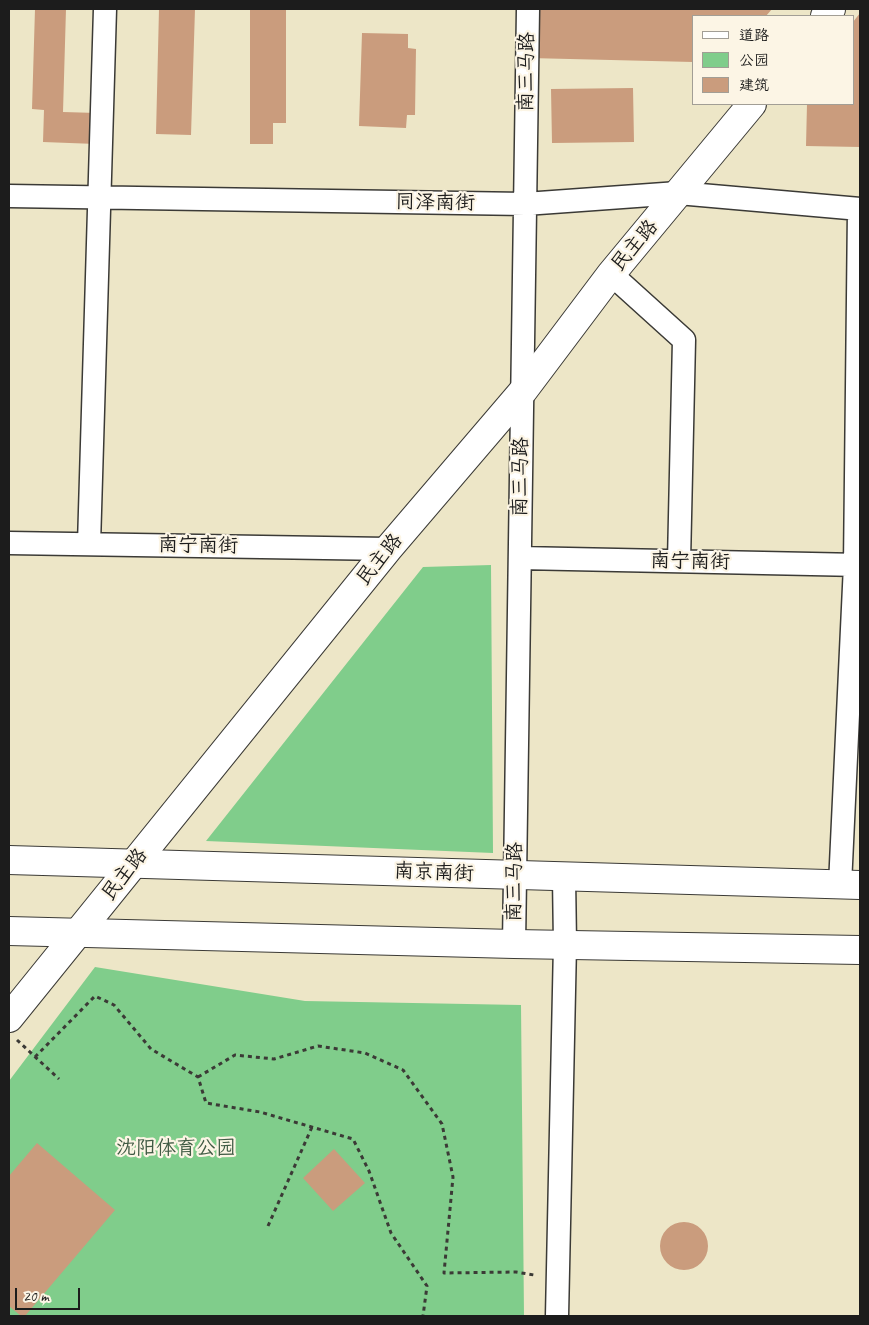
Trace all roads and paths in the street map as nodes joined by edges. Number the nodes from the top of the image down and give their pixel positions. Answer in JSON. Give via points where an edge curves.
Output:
{"nodes":[{"id":1,"x":105,"y":9,"type":"edge"},
{"id":2,"x":528,"y":9,"type":"edge"},
{"id":3,"x":751,"y":105,"type":"edge"},
{"id":4,"x":678,"y":193,"type":"junction"},
{"id":5,"x":9,"y":196,"type":"edge"},
{"id":6,"x":99,"y":198,"type":"junction"},
{"id":7,"x":526,"y":204,"type":"junction"},
{"id":8,"x":860,"y":209,"type":"edge"},
{"id":9,"x":611,"y":274,"type":"junction"},
{"id":10,"x":523,"y":391,"type":"junction"},
{"id":11,"x":9,"y":543,"type":"edge"},
{"id":12,"x":89,"y":544,"type":"junction"},
{"id":13,"x":388,"y":549,"type":"junction"},
{"id":14,"x":520,"y":558,"type":"junction"},
{"id":15,"x":679,"y":561,"type":"junction"},
{"id":16,"x":857,"y":565,"type":"edge"},
{"id":17,"x":9,"y":860,"type":"edge"},
{"id":18,"x":132,"y":864,"type":"junction"},
{"id":19,"x":515,"y":876,"type":"junction"},
{"id":20,"x":564,"y":877,"type":"junction"},
{"id":21,"x":850,"y":885,"type":"edge"},
{"id":22,"x":9,"y":931,"type":"edge"},
{"id":23,"x":79,"y":932,"type":"junction"},
{"id":24,"x":514,"y":944,"type":"junction"},
{"id":25,"x":565,"y":944,"type":"junction"},
{"id":26,"x":860,"y":950,"type":"edge"},
{"id":27,"x":12,"y":1028,"type":"edge"},
{"id":28,"x":35,"y":1057,"type":"junction"},
{"id":29,"x":198,"y":1077,"type":"junction"},
{"id":30,"x":59,"y":1079,"type":"dead end"},
{"id":31,"x":312,"y":1127,"type":"junction"},
{"id":32,"x":268,"y":1226,"type":"dead end"},
{"id":33,"x":534,"y":1283,"type":"dead end"},
{"id":34,"x":423,"y":1316,"type":"edge"},
{"id":35,"x":557,"y":1316,"type":"edge"}],
"edges":[{"from":1,"to":6,"type":"street"},
{"from":2,"to":7,"type":"street","name":"南三马路"},
{"from":3,"to":4,"type":"main road","name":"民主路"},
{"from":4,"to":7,"type":"street","name":"同泽南街"},
{"from":4,"to":8,"type":"street","name":"同泽南街"},
{"from":4,"to":9,"type":"main road","name":"民主路"},
{"from":5,"to":6,"type":"street","name":"同泽南街"},
{"from":6,"to":7,"type":"street","name":"同泽南街"},
{"from":6,"to":12,"type":"street"},
{"from":7,"to":10,"type":"street","name":"南三马路"},
{"from":8,"to":16,"type":"street"},
{"from":9,"to":10,"type":"main road","name":"民主路"},
{"from":9,"to":15,"type":"street","via":[[684,340]]},
{"from":10,"to":13,"type":"main road","name":"民主路"},
{"from":10,"to":14,"type":"street","name":"南三马路"},
{"from":11,"to":12,"type":"street","name":"南宁南街"},
{"from":12,"to":13,"type":"street","name":"南宁南街"},
{"from":13,"to":18,"type":"main road","name":"民主路"},
{"from":14,"to":15,"type":"street","name":"南宁南街"},
{"from":14,"to":19,"type":"street","name":"南三马路"},
{"from":15,"to":16,"type":"street","name":"南宁南街"},
{"from":16,"to":21,"type":"street"},
{"from":17,"to":18,"type":"main road","name":"南京南街"},
{"from":18,"to":19,"type":"main road","name":"南京南街"},
{"from":18,"to":23,"type":"main road","name":"民主路"},
{"from":19,"to":20,"type":"main road","name":"南京南街"},
{"from":19,"to":24,"type":"street","name":"南三马路"},
{"from":20,"to":21,"type":"main road","name":"南京南街"},
{"from":20,"to":25,"type":"street"},
{"from":22,"to":23,"type":"main road"},
{"from":23,"to":24,"type":"main road"},
{"from":23,"to":27,"type":"main road","name":"民主路"},
{"from":24,"to":25,"type":"main road"},
{"from":25,"to":26,"type":"main road"},
{"from":25,"to":35,"type":"street"},
{"from":27,"to":28,"type":"path"},
{"from":28,"to":29,"type":"path","via":[[95,996],[114,1005],[151,1049]]},
{"from":28,"to":30,"type":"path"},
{"from":29,"to":31,"type":"path","via":[[206,1103],[260,1112]]},
{"from":29,"to":33,"type":"path","via":[[234,1055],[274,1059],[318,1046],[364,1053],[403,1070],[442,1124],[453,1177],[444,1273],[516,1272],[534,1275]]},
{"from":31,"to":32,"type":"path"},
{"from":31,"to":34,"type":"path","via":[[353,1139],[369,1171],[391,1233],[427,1286]]}]}
